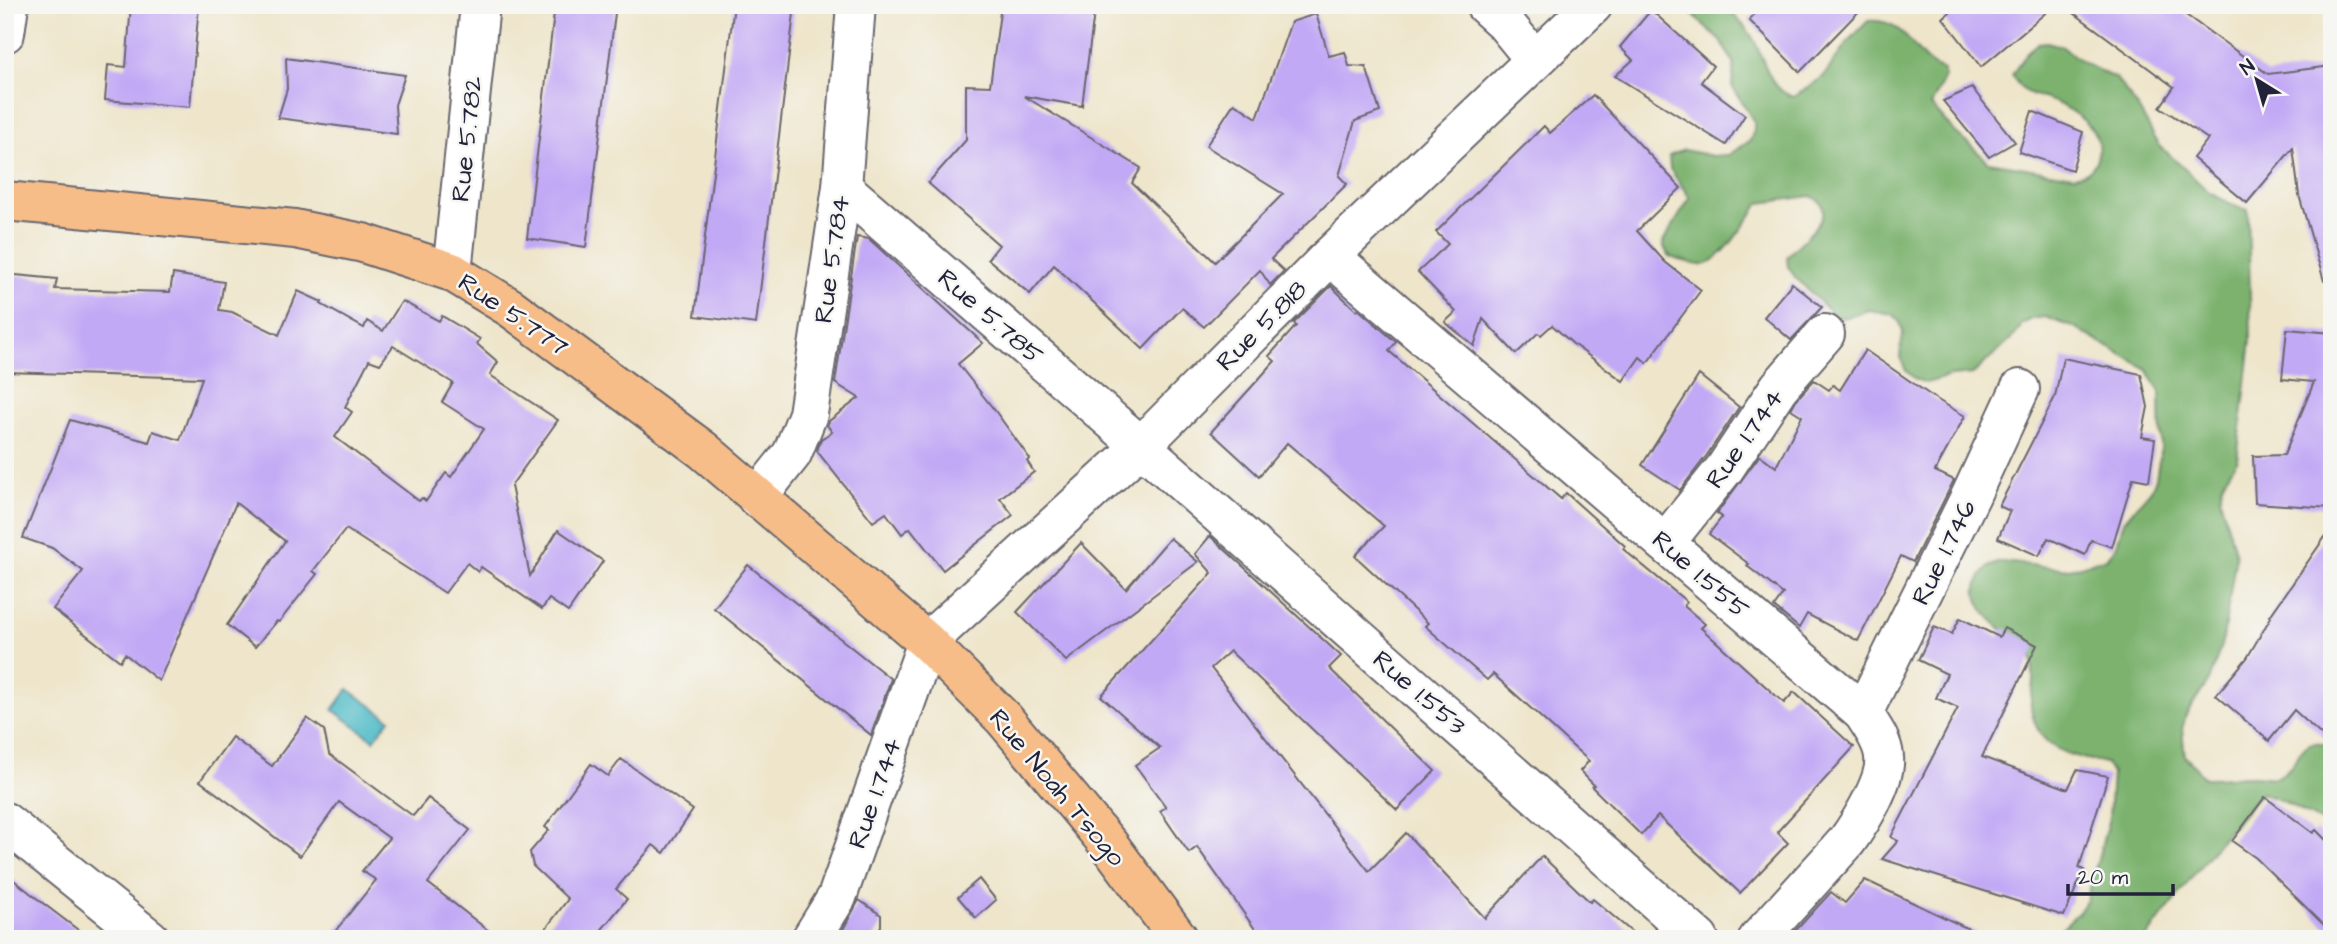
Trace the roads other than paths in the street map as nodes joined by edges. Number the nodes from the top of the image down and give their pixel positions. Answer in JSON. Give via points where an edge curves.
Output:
{"nodes":[{"id":1,"x":9,"y":5,"type":"edge"},
{"id":2,"x":480,"y":5,"type":"edge"},
{"id":3,"x":856,"y":5,"type":"edge"},
{"id":4,"x":1485,"y":5,"type":"edge"},
{"id":5,"x":1593,"y":5,"type":"edge"},
{"id":6,"x":5,"y":33,"type":"edge"},
{"id":7,"x":1535,"y":60,"type":"junction"},
{"id":8,"x":842,"y":187,"type":"junction"},
{"id":9,"x":5,"y":201,"type":"edge"},
{"id":10,"x":1330,"y":256,"type":"junction"},
{"id":11,"x":453,"y":272,"type":"junction"},
{"id":12,"x":1825,"y":334,"type":"dead end"},
{"id":13,"x":2020,"y":390,"type":"dead end"},
{"id":14,"x":1141,"y":446,"type":"junction"},
{"id":15,"x":757,"y":498,"type":"junction"},
{"id":16,"x":1665,"y":543,"type":"junction"},
{"id":17,"x":927,"y":642,"type":"junction"},
{"id":18,"x":1863,"y":713,"type":"junction"},
{"id":19,"x":5,"y":822,"type":"edge"},
{"id":20,"x":150,"y":939,"type":"edge"},
{"id":21,"x":811,"y":939,"type":"edge"},
{"id":22,"x":1179,"y":939,"type":"edge"},
{"id":23,"x":1699,"y":939,"type":"edge"},
{"id":24,"x":1758,"y":939,"type":"edge"}],
"edges":[{"from":1,"to":6,"type":"street"},
{"from":2,"to":11,"type":"street","name":"Rue 5.782"},
{"from":3,"to":8,"type":"street","name":"Rue 5.784"},
{"from":4,"to":7,"type":"street"},
{"from":5,"to":7,"type":"street","name":"Rue 5.818"},
{"from":7,"to":10,"type":"street","name":"Rue 5.818"},
{"from":8,"to":14,"type":"street","name":"Rue 5.785"},
{"from":8,"to":15,"type":"street","name":"Rue 5.784","via":[[808,414],[792,454]]},
{"from":9,"to":11,"type":"main road","name":"Rue 5.777","via":[[295,229],[363,243]]},
{"from":10,"to":14,"type":"street","name":"Rue 5.818"},
{"from":10,"to":16,"type":"street","name":"Rue 1.555"},
{"from":11,"to":15,"type":"main road","name":"Rue 5.777","via":[[522,315],[703,450]]},
{"from":12,"to":16,"type":"street","name":"Rue 1.744","via":[[1779,387],[1725,468]]},
{"from":13,"to":18,"type":"street","name":"Rue 1.746"},
{"from":14,"to":17,"type":"street","name":"Rue 5.818"},
{"from":14,"to":23,"type":"street","name":"Rue 1.553"},
{"from":15,"to":17,"type":"main road","name":"Rue 5.777"},
{"from":16,"to":18,"type":"street","name":"Rue 1.555"},
{"from":17,"to":21,"type":"street","name":"Rue 1.744","via":[[837,897]]},
{"from":17,"to":22,"type":"main road","name":"Rue Noah Tsogo","via":[[1004,719],[1110,846]]},
{"from":18,"to":24,"type":"street","name":"Rue 1.555","via":[[1884,756],[1878,783],[1847,841]]},
{"from":19,"to":20,"type":"street"}]}
